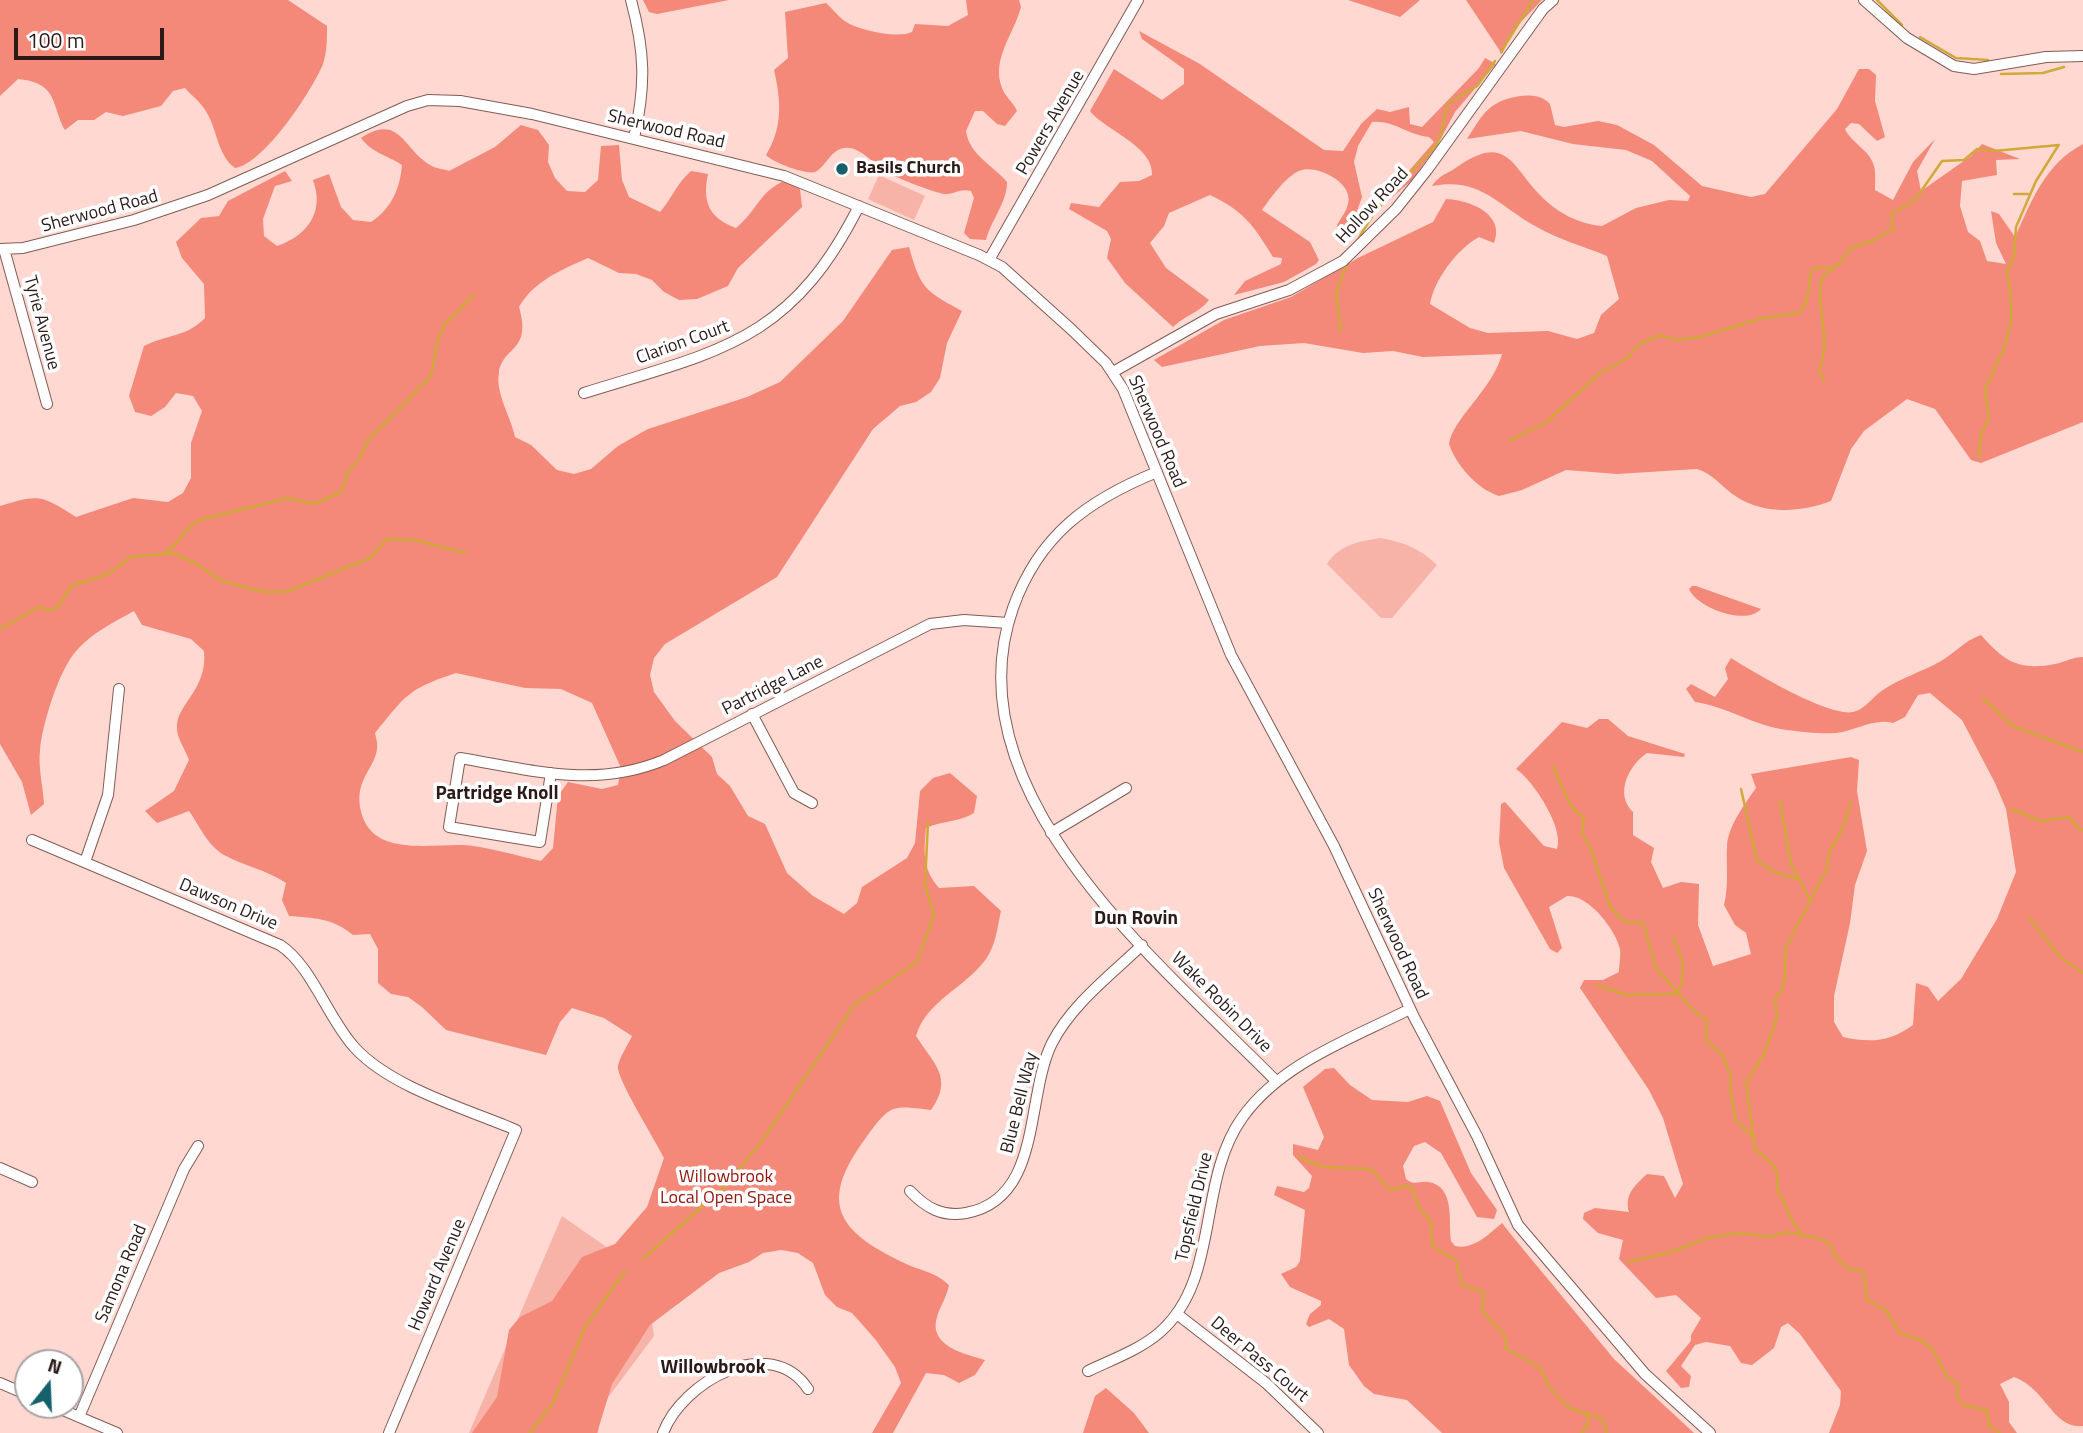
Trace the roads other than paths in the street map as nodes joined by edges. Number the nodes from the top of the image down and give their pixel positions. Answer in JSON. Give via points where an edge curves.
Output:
{"nodes":[{"id":1,"x":631,"y":0,"type":"edge"},
{"id":2,"x":1138,"y":0,"type":"edge"},
{"id":3,"x":1553,"y":0,"type":"edge"},
{"id":4,"x":1864,"y":0,"type":"edge"},
{"id":5,"x":2083,"y":56,"type":"edge"},
{"id":6,"x":634,"y":138,"type":"junction"},
{"id":7,"x":859,"y":206,"type":"junction"},
{"id":8,"x":2,"y":249,"type":"edge"},
{"id":9,"x":989,"y":260,"type":"junction"},
{"id":10,"x":1113,"y":372,"type":"junction"},
{"id":11,"x":584,"y":393,"type":"dead end"},
{"id":12,"x":47,"y":404,"type":"dead end"},
{"id":13,"x":1157,"y":472,"type":"junction"},
{"id":14,"x":1008,"y":623,"type":"junction"},
{"id":15,"x":119,"y":689,"type":"dead end"},
{"id":16,"x":752,"y":714,"type":"junction"},
{"id":17,"x":551,"y":773,"type":"junction"},
{"id":18,"x":1126,"y":788,"type":"dead end"},
{"id":19,"x":812,"y":803,"type":"dead end"},
{"id":20,"x":1051,"y":833,"type":"junction"},
{"id":21,"x":32,"y":840,"type":"dead end"},
{"id":22,"x":85,"y":862,"type":"junction"},
{"id":23,"x":1142,"y":945,"type":"junction"},
{"id":24,"x":1410,"y":1009,"type":"junction"},
{"id":25,"x":1276,"y":1081,"type":"junction"},
{"id":26,"x":516,"y":1130,"type":"joint"},
{"id":27,"x":198,"y":1146,"type":"dead end"},
{"id":28,"x":0,"y":1168,"type":"edge"},
{"id":29,"x":32,"y":1182,"type":"dead end"},
{"id":30,"x":910,"y":1191,"type":"dead end"},
{"id":31,"x":1177,"y":1314,"type":"junction"},
{"id":32,"x":1088,"y":1371,"type":"dead end"},
{"id":33,"x":808,"y":1389,"type":"dead end"},
{"id":34,"x":84,"y":1405,"type":"edge"},
{"id":35,"x":83,"y":1419,"type":"edge"},
{"id":36,"x":106,"y":1431,"type":"edge"},
{"id":37,"x":117,"y":1433,"type":"edge"},
{"id":38,"x":389,"y":1433,"type":"edge"},
{"id":39,"x":663,"y":1433,"type":"edge"},
{"id":40,"x":1318,"y":1433,"type":"edge"},
{"id":41,"x":1710,"y":1433,"type":"edge"}],
"edges":[{"from":1,"to":6,"type":"street","via":[[644,64]]},
{"from":2,"to":9,"type":"street","name":"Powers Avenue"},
{"from":3,"to":10,"type":"street","name":"Hollow Road","via":[[1396,209],[1343,261],[1289,290],[1216,314]]},
{"from":4,"to":5,"type":"street","via":[[1907,38],[1954,66],[1974,69]]},
{"from":6,"to":7,"type":"street","name":"Sherwood Road","via":[[784,176]]},
{"from":6,"to":8,"type":"street","name":"Sherwood Road","via":[[486,105],[428,100],[178,206],[23,248]]},
{"from":7,"to":9,"type":"street","name":"Sherwood Road"},
{"from":7,"to":11,"type":"street","name":"Clarion Court","via":[[814,279],[753,333],[720,349]]},
{"from":8,"to":12,"type":"street","name":"Tyrie Avenue"},
{"from":9,"to":10,"type":"street","name":"Sherwood Road","via":[[1025,286]]},
{"from":10,"to":13,"type":"street","name":"Sherwood Road"},
{"from":13,"to":14,"type":"street","name":"Wake Robin Drive","via":[[1113,490],[1072,519],[1026,576]]},
{"from":13,"to":24,"type":"street","name":"Sherwood Road","via":[[1231,655],[1328,834]]},
{"from":14,"to":16,"type":"street","name":"Partridge Lane","via":[[964,620],[930,624]]},
{"from":14,"to":20,"type":"street","name":"Wake Robin Drive","via":[[1001,661],[1004,708],[1020,766]]},
{"from":15,"to":22,"type":"street","via":[[108,795]]},
{"from":16,"to":17,"type":"street","name":"Partridge Lane","via":[[664,760],[630,772],[584,777]]},
{"from":16,"to":19,"type":"street","via":[[794,793]]},
{"from":17,"to":17,"type":"street","name":"Partridge Lane","via":[[460,758],[449,827],[540,842]]},
{"from":18,"to":20,"type":"street"},
{"from":20,"to":23,"type":"street","name":"Wake Robin Drive","via":[[1087,886]]},
{"from":21,"to":22,"type":"street","name":"Dawson Drive"},
{"from":22,"to":26,"type":"street","name":"Dawson Drive","via":[[280,945],[297,961],[345,1036],[372,1064]]},
{"from":23,"to":25,"type":"street","name":"Wake Robin Drive"},
{"from":23,"to":30,"type":"street","name":"Blue Bell Way","via":[[1076,1010],[1052,1042],[1020,1169],[1004,1194],[978,1210],[948,1214],[923,1205]]},
{"from":24,"to":25,"type":"street","name":"Topsfield Drive"},
{"from":24,"to":41,"type":"street","name":"Sherwood Road","via":[[1525,1236],[1645,1374]]},
{"from":25,"to":31,"type":"street","name":"Topsfield Drive","via":[[1242,1119],[1220,1160],[1197,1269]]},
{"from":26,"to":38,"type":"street","name":"Howard Avenue"},
{"from":27,"to":34,"type":"street","name":"Samona Road","via":[[184,1169]]},
{"from":28,"to":29,"type":"street"},
{"from":31,"to":32,"type":"street","name":"Topsfield Drive","via":[[1145,1343]]},
{"from":31,"to":40,"type":"street","name":"Deer Pass Court","via":[[1257,1375]]},
{"from":33,"to":39,"type":"street","via":[[801,1378],[777,1367],[732,1369],[701,1383],[674,1410]]},
{"from":35,"to":36,"type":"street"},
{"from":36,"to":37,"type":"street"}]}
